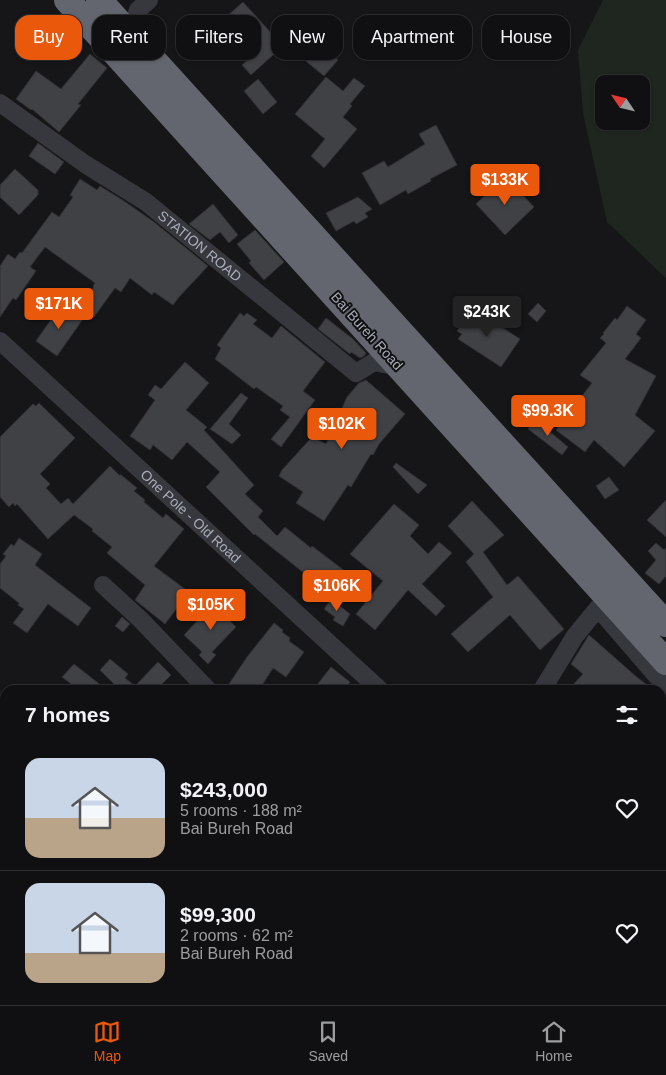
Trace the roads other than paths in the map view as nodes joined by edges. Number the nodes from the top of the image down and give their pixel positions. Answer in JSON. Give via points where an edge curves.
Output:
{"nodes":[{"id":1,"x":67,"y":0,"type":"edge"},
{"id":2,"x":98,"y":0,"type":"edge"},
{"id":3,"x":149,"y":0,"type":"edge"},
{"id":4,"x":112,"y":15,"type":"edge"},
{"id":5,"x":136,"y":15,"type":"edge"},
{"id":6,"x":154,"y":60,"type":"edge"},
{"id":7,"x":0,"y":103,"type":"edge"},
{"id":8,"x":0,"y":341,"type":"edge"},
{"id":9,"x":399,"y":367,"type":"junction"},
{"id":10,"x":103,"y":585,"type":"dead end"},
{"id":11,"x":666,"y":624,"type":"edge"},
{"id":12,"x":666,"y":662,"type":"edge"},
{"id":13,"x":203,"y":685,"type":"edge"},
{"id":14,"x":372,"y":685,"type":"edge"},
{"id":15,"x":545,"y":685,"type":"edge"},
{"id":16,"x":665,"y":685,"type":"edge"}],
"edges":[{"from":1,"to":9,"type":"highway","name":"Bai Bureh Road"},
{"from":2,"to":4,"type":"highway","name":"Bai Bureh Road"},
{"from":3,"to":5,"type":"street"},
{"from":6,"to":11,"type":"highway","name":"Bai Bureh Road"},
{"from":7,"to":9,"type":"street","name":"STATION ROAD","via":[[146,202],[356,373],[374,362]]},
{"from":8,"to":14,"type":"street","name":"One Pole - Old Road"},
{"from":9,"to":12,"type":"highway","name":"Bai Bureh Road"},
{"from":10,"to":13,"type":"street","via":[[142,620]]},
{"from":15,"to":16,"type":"street","via":[[575,636],[598,608]]}]}
